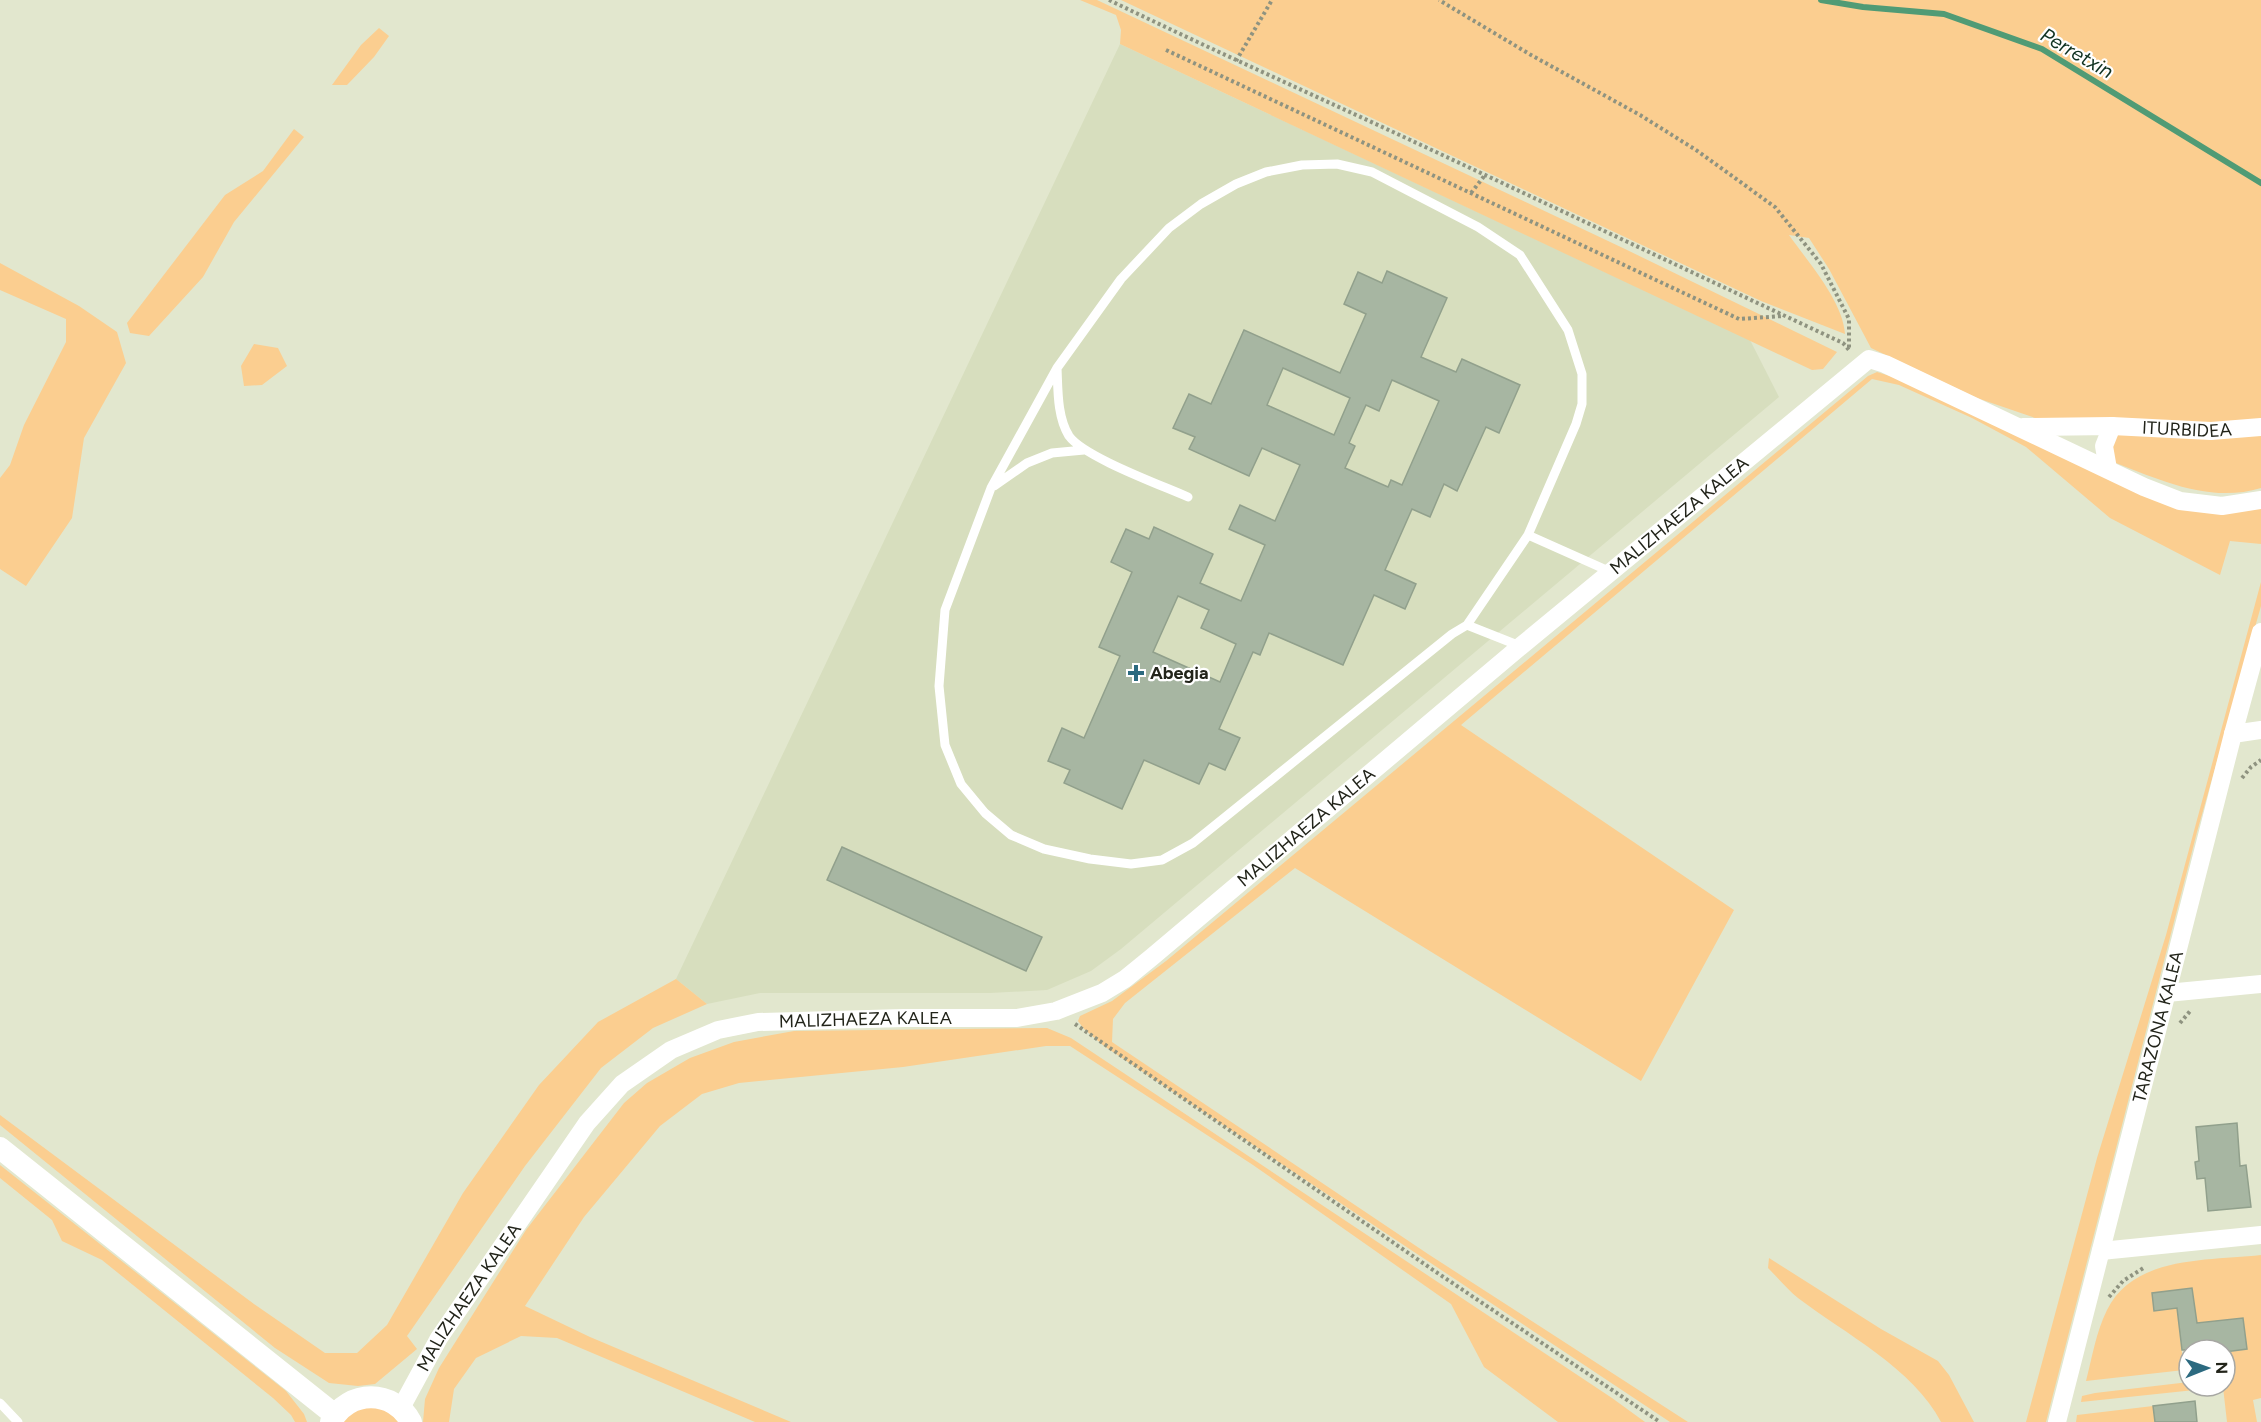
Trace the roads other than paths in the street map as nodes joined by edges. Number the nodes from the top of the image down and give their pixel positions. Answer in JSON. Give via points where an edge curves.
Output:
{"nodes":[{"id":1,"x":1057,"y":368,"type":"junction"},
{"id":2,"x":2112,"y":426,"type":"junction"},
{"id":3,"x":2016,"y":427,"type":"junction"},
{"id":4,"x":2261,"y":427,"type":"edge"},
{"id":5,"x":1084,"y":450,"type":"junction"},
{"id":6,"x":2108,"y":469,"type":"junction"},
{"id":7,"x":991,"y":488,"type":"junction"},
{"id":8,"x":1188,"y":497,"type":"dead end"},
{"id":9,"x":2261,"y":500,"type":"edge"},
{"id":10,"x":1528,"y":535,"type":"junction"},
{"id":11,"x":1611,"y":572,"type":"junction"},
{"id":12,"x":1467,"y":625,"type":"junction"},
{"id":13,"x":2261,"y":632,"type":"edge"},
{"id":14,"x":1521,"y":646,"type":"junction"},
{"id":15,"x":2261,"y":730,"type":"edge"},
{"id":16,"x":2233,"y":734,"type":"junction"},
{"id":17,"x":2261,"y":984,"type":"edge"},
{"id":18,"x":2167,"y":993,"type":"junction"},
{"id":19,"x":0,"y":1148,"type":"edge"},
{"id":20,"x":2261,"y":1234,"type":"edge"},
{"id":21,"x":2101,"y":1251,"type":"junction"},
{"id":22,"x":0,"y":1403,"type":"edge"},
{"id":23,"x":406,"y":1415,"type":"edge"},
{"id":24,"x":333,"y":1419,"type":"edge"},
{"id":25,"x":18,"y":1422,"type":"edge"},
{"id":26,"x":2057,"y":1422,"type":"edge"}],
"edges":[{"from":1,"to":5,"type":"lane","via":[[1059,406],[1068,435]]},
{"from":1,"to":7,"type":"lane"},
{"from":1,"to":10,"type":"lane","via":[[1121,279],[1169,228],[1201,204],[1266,172],[1302,165],[1337,164],[1372,172],[1478,227],[1520,255],[1568,330],[1582,374],[1582,404]]},
{"from":2,"to":3,"type":"street","name":"ITURBIDEA"},
{"from":2,"to":4,"type":"street","name":"ITURBIDEA","via":[[2211,430]]},
{"from":2,"to":6,"type":"street","via":[[2104,446]]},
{"from":3,"to":6,"type":"street","name":"MALIZHAEZA KALEA"},
{"from":3,"to":11,"type":"street","name":"MALIZHAEZA KALEA","via":[[1869,359]]},
{"from":5,"to":7,"type":"lane","via":[[1052,453],[1027,463]]},
{"from":5,"to":8,"type":"lane"},
{"from":6,"to":9,"type":"street","name":"MALIZHAEZA KALEA","via":[[2180,501],[2222,506]]},
{"from":7,"to":12,"type":"lane","via":[[945,610],[939,686],[945,745],[961,784],[985,813],[1011,835],[1044,849],[1131,864],[1162,860],[1193,843]]},
{"from":10,"to":11,"type":"lane"},
{"from":10,"to":12,"type":"lane"},
{"from":11,"to":14,"type":"street","name":"MALIZHAEZA KALEA"},
{"from":12,"to":14,"type":"lane"},
{"from":13,"to":16,"type":"street","name":"TARAZONA KALEA"},
{"from":14,"to":23,"type":"street","name":"MALIZHAEZA KALEA","via":[[1125,979],[1102,993],[1056,1011],[1017,1018],[758,1022],[718,1030],[671,1050],[622,1084],[587,1123],[439,1338]]},
{"from":15,"to":16,"type":"street"},
{"from":16,"to":18,"type":"street","name":"TARAZONA KALEA"},
{"from":17,"to":18,"type":"street"},
{"from":18,"to":21,"type":"street","name":"TARAZONA KALEA"},
{"from":19,"to":24,"type":"street"},
{"from":20,"to":21,"type":"street"},
{"from":21,"to":26,"type":"street","name":"TARAZONA KALEA"},
{"from":22,"to":25,"type":"lane"},
{"from":23,"to":24,"type":"street","via":[[382,1398],[372,1397],[351,1401]]}]}
